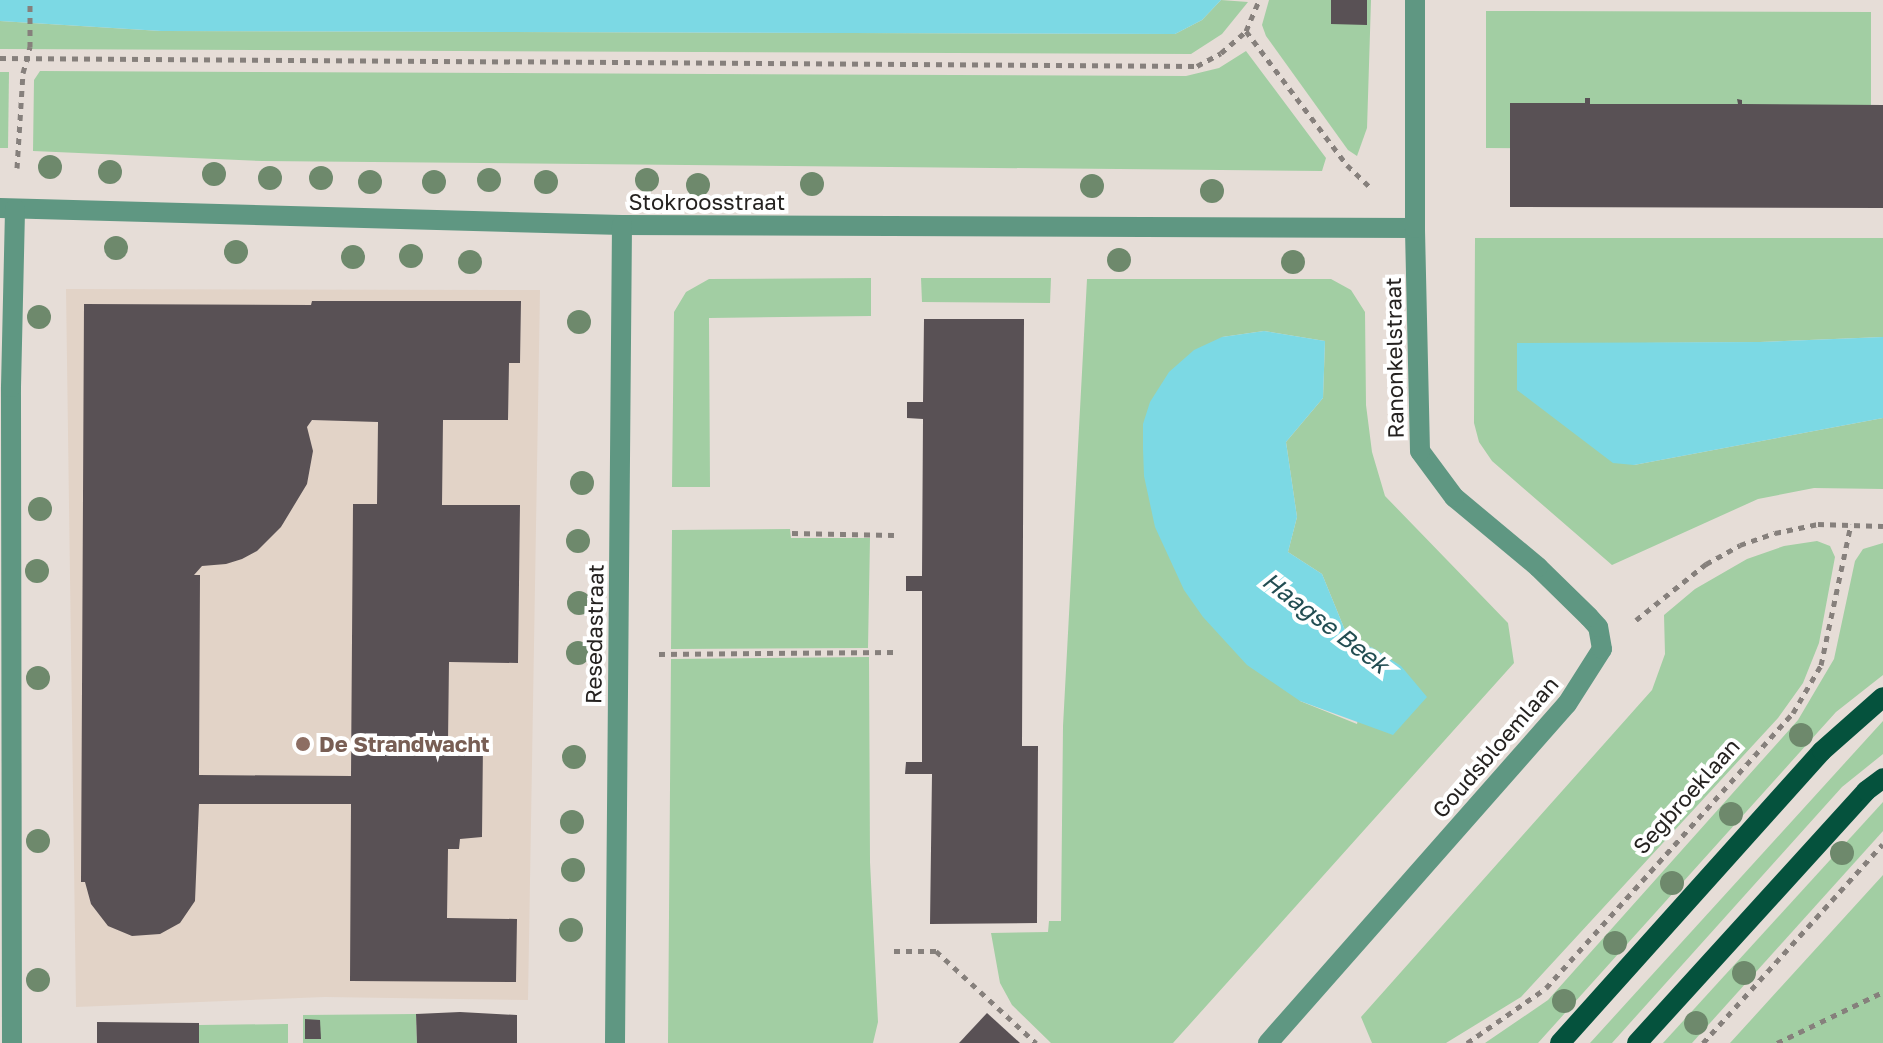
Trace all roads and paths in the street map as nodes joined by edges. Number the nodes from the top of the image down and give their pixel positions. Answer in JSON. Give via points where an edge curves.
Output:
{"nodes":[{"id":1,"x":30,"y":0,"type":"edge"},
{"id":2,"x":1259,"y":0,"type":"edge"},
{"id":3,"x":1415,"y":0,"type":"edge"},
{"id":4,"x":1246,"y":31,"type":"junction"},
{"id":5,"x":0,"y":58,"type":"edge"},
{"id":6,"x":28,"y":58,"type":"junction"},
{"id":7,"x":7,"y":209,"type":"edge"},
{"id":8,"x":622,"y":225,"type":"junction"},
{"id":9,"x":1415,"y":228,"type":"junction"},
{"id":10,"x":1851,"y":524,"type":"junction"},
{"id":11,"x":1883,"y":526,"type":"edge"},
{"id":12,"x":792,"y":533,"type":"dead end"},
{"id":13,"x":894,"y":535,"type":"dead end"},
{"id":14,"x":1602,"y":638,"type":"junction"},
{"id":15,"x":895,"y":652,"type":"dead end"},
{"id":16,"x":618,"y":654,"type":"junction"},
{"id":17,"x":1883,"y":697,"type":"edge"},
{"id":18,"x":1883,"y":778,"type":"edge"},
{"id":19,"x":6,"y":793,"type":"edge"},
{"id":20,"x":1883,"y":844,"type":"edge"},
{"id":21,"x":894,"y":951,"type":"dead end"},
{"id":22,"x":1883,"y":992,"type":"edge"},
{"id":23,"x":12,"y":1043,"type":"edge"},
{"id":24,"x":615,"y":1043,"type":"edge"},
{"id":25,"x":1036,"y":1043,"type":"edge"},
{"id":26,"x":1268,"y":1043,"type":"edge"},
{"id":27,"x":1467,"y":1043,"type":"edge"},
{"id":28,"x":1560,"y":1043,"type":"edge"},
{"id":29,"x":1637,"y":1043,"type":"edge"},
{"id":30,"x":1703,"y":1043,"type":"edge"},
{"id":31,"x":1777,"y":1043,"type":"edge"}],
"edges":[{"from":1,"to":6,"type":"path"},
{"from":2,"to":4,"type":"path"},
{"from":3,"to":9,"type":"street","name":"Ranonkelstraat"},
{"from":4,"to":6,"type":"path","via":[[1197,66]]},
{"from":4,"to":9,"type":"path","via":[[1347,165]]},
{"from":5,"to":6,"type":"path"},
{"from":6,"to":7,"type":"path"},
{"from":7,"to":8,"type":"street","name":"Stokroosstraat"},
{"from":7,"to":19,"type":"street","via":[[11,387]]},
{"from":8,"to":9,"type":"street","name":"Stokroosstraat"},
{"from":8,"to":16,"type":"street","name":"Resedastraat"},
{"from":9,"to":14,"type":"street","name":"Ranonkelstraat","via":[[1420,451],[1454,497],[1538,567],[1589,617]]},
{"from":10,"to":11,"type":"path"},
{"from":10,"to":14,"type":"path","via":[[1818,524],[1740,545],[1706,564],[1637,620]]},
{"from":10,"to":27,"type":"path","name":"Segbroeklaan","via":[[1821,665],[1793,713],[1546,988]]},
{"from":12,"to":13,"type":"path"},
{"from":14,"to":26,"type":"street","name":"Goudsbloemlaan","via":[[1599,655],[1567,704]]},
{"from":15,"to":16,"type":"path"},
{"from":16,"to":24,"type":"street","name":"Resedastraat"},
{"from":17,"to":28,"type":"main road","via":[[1822,751]]},
{"from":18,"to":29,"type":"main road"},
{"from":19,"to":23,"type":"street"},
{"from":20,"to":30,"type":"path"},
{"from":21,"to":25,"type":"path","via":[[936,951]]},
{"from":22,"to":31,"type":"path"}]}
